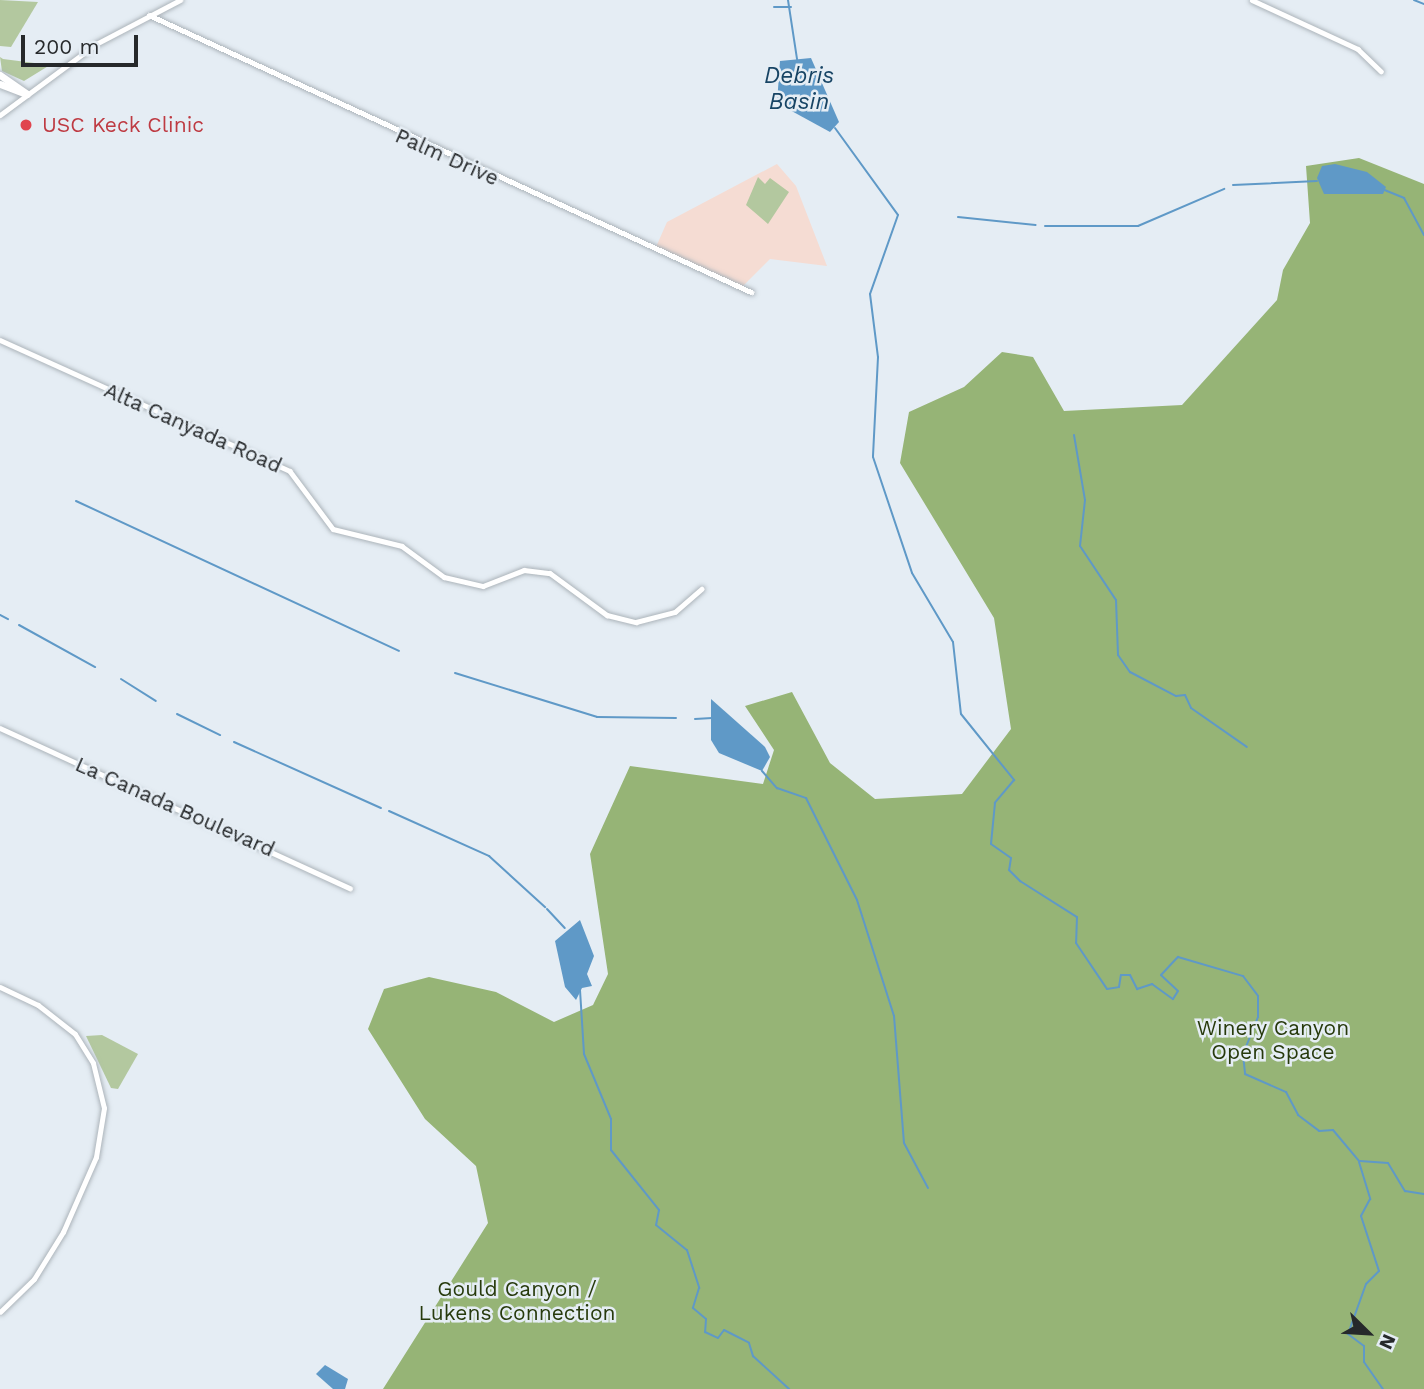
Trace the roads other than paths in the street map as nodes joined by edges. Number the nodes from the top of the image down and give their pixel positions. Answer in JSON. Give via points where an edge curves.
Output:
{"nodes":[{"id":1,"x":180,"y":0,"type":"edge"},
{"id":2,"x":1252,"y":0,"type":"edge"},
{"id":3,"x":149,"y":14,"type":"junction"},
{"id":4,"x":1381,"y":71,"type":"dead end"},
{"id":5,"x":0,"y":75,"type":"edge"},
{"id":6,"x":0,"y":84,"type":"edge"},
{"id":7,"x":27,"y":94,"type":"junction"},
{"id":8,"x":0,"y":115,"type":"edge"},
{"id":9,"x":751,"y":292,"type":"dead end"},
{"id":10,"x":0,"y":340,"type":"edge"},
{"id":11,"x":701,"y":589,"type":"dead end"},
{"id":12,"x":0,"y":728,"type":"edge"},
{"id":13,"x":350,"y":888,"type":"dead end"},
{"id":14,"x":0,"y":987,"type":"edge"},
{"id":15,"x":0,"y":1312,"type":"edge"}],
"edges":[{"from":1,"to":3,"type":"main road"},
{"from":2,"to":4,"type":"street","via":[[1358,49]]},
{"from":3,"to":7,"type":"main road"},
{"from":3,"to":9,"type":"street","name":"Palm Drive","via":[[153,22]]},
{"from":5,"to":7,"type":"highway"},
{"from":6,"to":7,"type":"highway"},
{"from":7,"to":8,"type":"main road"},
{"from":10,"to":11,"type":"street","name":"Alta Canyada Road","via":[[290,471],[333,529],[402,546],[444,577],[484,586],[524,570],[550,573],[607,615],[636,622],[675,612]]},
{"from":12,"to":13,"type":"street","name":"La Canada Boulevard"},
{"from":14,"to":15,"type":"main road","via":[[44,1008],[75,1034],[93,1063],[103,1095],[96,1157],[52,1251],[38,1274]]}]}
